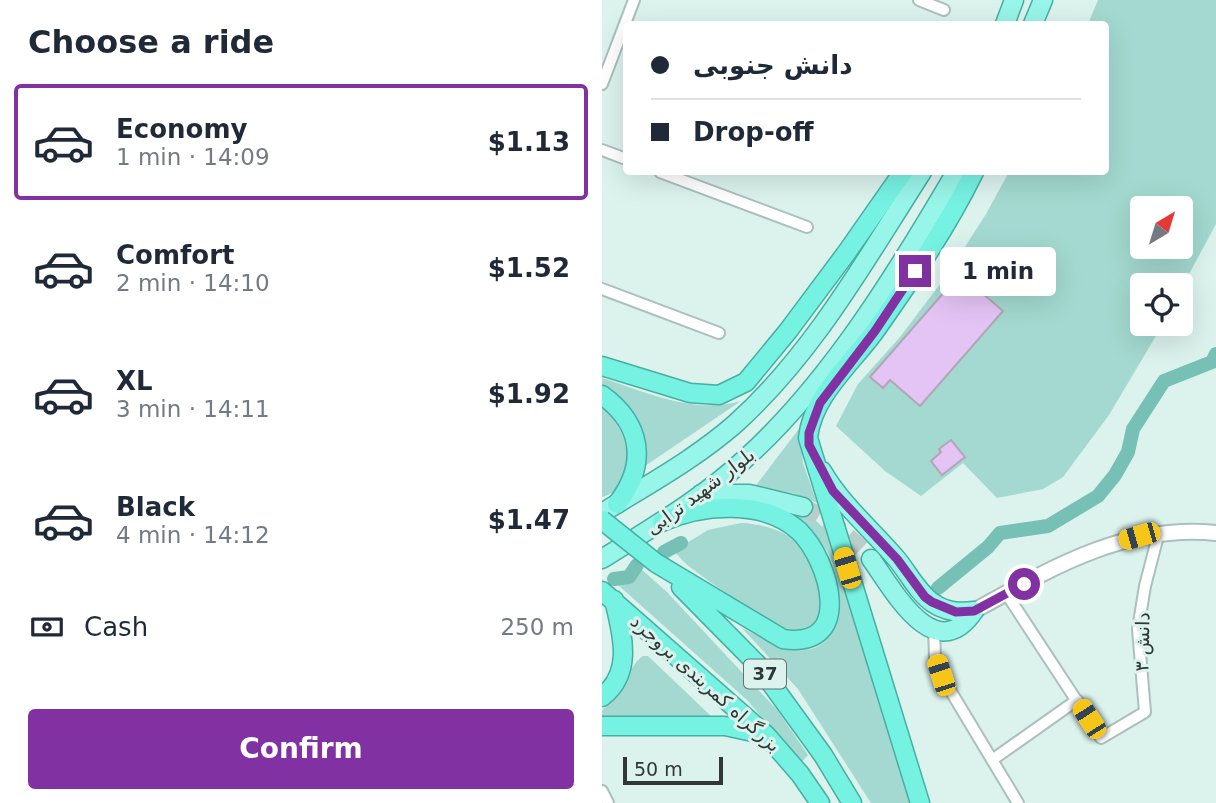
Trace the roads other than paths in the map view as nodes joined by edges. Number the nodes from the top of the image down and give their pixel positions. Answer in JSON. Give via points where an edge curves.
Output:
{"nodes":[{"id":1,"x":634,"y":0,"type":"edge"},
{"id":2,"x":919,"y":0,"type":"edge"},
{"id":3,"x":1014,"y":0,"type":"edge"},
{"id":4,"x":1043,"y":0,"type":"edge"},
{"id":5,"x":944,"y":10,"type":"dead end"},
{"id":6,"x":628,"y":21,"type":"edge"},
{"id":7,"x":1005,"y":21,"type":"edge"},
{"id":8,"x":1034,"y":21,"type":"edge"},
{"id":9,"x":623,"y":35,"type":"edge"},
{"id":10,"x":602,"y":84,"type":"edge"},
{"id":11,"x":602,"y":150,"type":"edge"},
{"id":12,"x":623,"y":158,"type":"edge"},
{"id":13,"x":668,"y":175,"type":"edge"},
{"id":14,"x":901,"y":175,"type":"edge"},
{"id":15,"x":920,"y":175,"type":"edge"},
{"id":16,"x":954,"y":175,"type":"edge"},
{"id":17,"x":972,"y":175,"type":"edge"},
{"id":18,"x":807,"y":227,"type":"dead end"},
{"id":19,"x":602,"y":289,"type":"edge"},
{"id":20,"x":719,"y":333,"type":"dead end"},
{"id":21,"x":602,"y":366,"type":"edge"},
{"id":22,"x":602,"y":395,"type":"edge"},
{"id":23,"x":809,"y":445,"type":"junction"},
{"id":24,"x":701,"y":494,"type":"junction"},
{"id":25,"x":803,"y":507,"type":"tunnel mouth"},
{"id":26,"x":610,"y":508,"type":"edge"},
{"id":27,"x":602,"y":520,"type":"edge"},
{"id":28,"x":662,"y":522,"type":"junction"},
{"id":29,"x":1159,"y":532,"type":"junction"},
{"id":30,"x":1216,"y":533,"type":"edge"},
{"id":31,"x":602,"y":559,"type":"edge"},
{"id":32,"x":871,"y":559,"type":"tunnel mouth"},
{"id":33,"x":656,"y":563,"type":"junction"},
{"id":34,"x":1006,"y":593,"type":"junction"},
{"id":35,"x":608,"y":596,"type":"edge"},
{"id":36,"x":974,"y":611,"type":"junction"},
{"id":37,"x":934,"y":629,"type":"junction"},
{"id":38,"x":602,"y":697,"type":"edge"},
{"id":39,"x":1077,"y":700,"type":"junction"},
{"id":40,"x":602,"y":726,"type":"edge"},
{"id":41,"x":766,"y":735,"type":"junction"},
{"id":42,"x":992,"y":760,"type":"junction"},
{"id":43,"x":602,"y":791,"type":"edge"},
{"id":44,"x":817,"y":802,"type":"edge"},
{"id":45,"x":608,"y":803,"type":"edge"},
{"id":46,"x":852,"y":803,"type":"edge"},
{"id":47,"x":920,"y":803,"type":"edge"},
{"id":48,"x":1018,"y":803,"type":"edge"}],
"edges":[{"from":1,"to":6,"type":"street"},
{"from":2,"to":5,"type":"street"},
{"from":3,"to":7,"type":"main road"},
{"from":4,"to":8,"type":"main road"},
{"from":9,"to":10,"type":"street"},
{"from":11,"to":12,"type":"street"},
{"from":13,"to":18,"type":"street"},
{"from":14,"to":21,"type":"highway","via":[[746,382],[719,395],[690,393]]},
{"from":15,"to":26,"type":"main road","name":"بلوار شهید ترابی","via":[[825,319],[762,398],[710,444]]},
{"from":16,"to":24,"type":"main road","name":"بلوار شهید ترابی","via":[[860,325],[823,375],[780,426]]},
{"from":17,"to":23,"type":"highway","via":[[955,210],[875,331],[820,403]]},
{"from":19,"to":20,"type":"street"},
{"from":22,"to":26,"type":"highway","via":[[626,420],[638,452],[631,482]]},
{"from":23,"to":36,"type":"main road","via":[[833,491],[897,559],[925,597],[956,612]]},
{"from":23,"to":47,"type":"highway"},
{"from":24,"to":25,"type":"main road","via":[[749,494]]},
{"from":24,"to":28,"type":"main road","name":"بلوار شهید ترابی"},
{"from":27,"to":33,"type":"highway","number":"37","bridge":true},
{"from":28,"to":31,"type":"main road","name":"بلوار شهید ترابی"},
{"from":28,"to":33,"type":"highway","via":[[684,512],[719,507],[780,519],[812,545],[825,577],[831,614],[817,634],[783,639]]},
{"from":29,"to":30,"type":"street"},
{"from":29,"to":34,"type":"street","via":[[1115,542]]},
{"from":29,"to":39,"type":"street","name":"دانش ۳","via":[[1138,629],[1145,712],[1101,738]]},
{"from":32,"to":37,"type":"main road","via":[[903,607]]},
{"from":33,"to":46,"type":"highway","name":"بزرگراه کمربندی بروجرد","number":"37","via":[[757,664]]},
{"from":34,"to":36,"type":"street"},
{"from":34,"to":39,"type":"street"},
{"from":35,"to":38,"type":"highway","via":[[623,640],[624,660],[616,683]]},
{"from":35,"to":41,"type":"highway","name":"بزرگراه کمربندی بروجرد","number":"37"},
{"from":36,"to":37,"type":"main road","via":[[961,626]]},
{"from":37,"to":42,"type":"street","via":[[941,675]]},
{"from":39,"to":42,"type":"street"},
{"from":40,"to":41,"type":"highway","via":[[725,726]]},
{"from":41,"to":44,"type":"highway","name":"بزرگراه کمربندی بروجرد","number":"37"},
{"from":42,"to":48,"type":"street"},
{"from":43,"to":45,"type":"street"}]}
